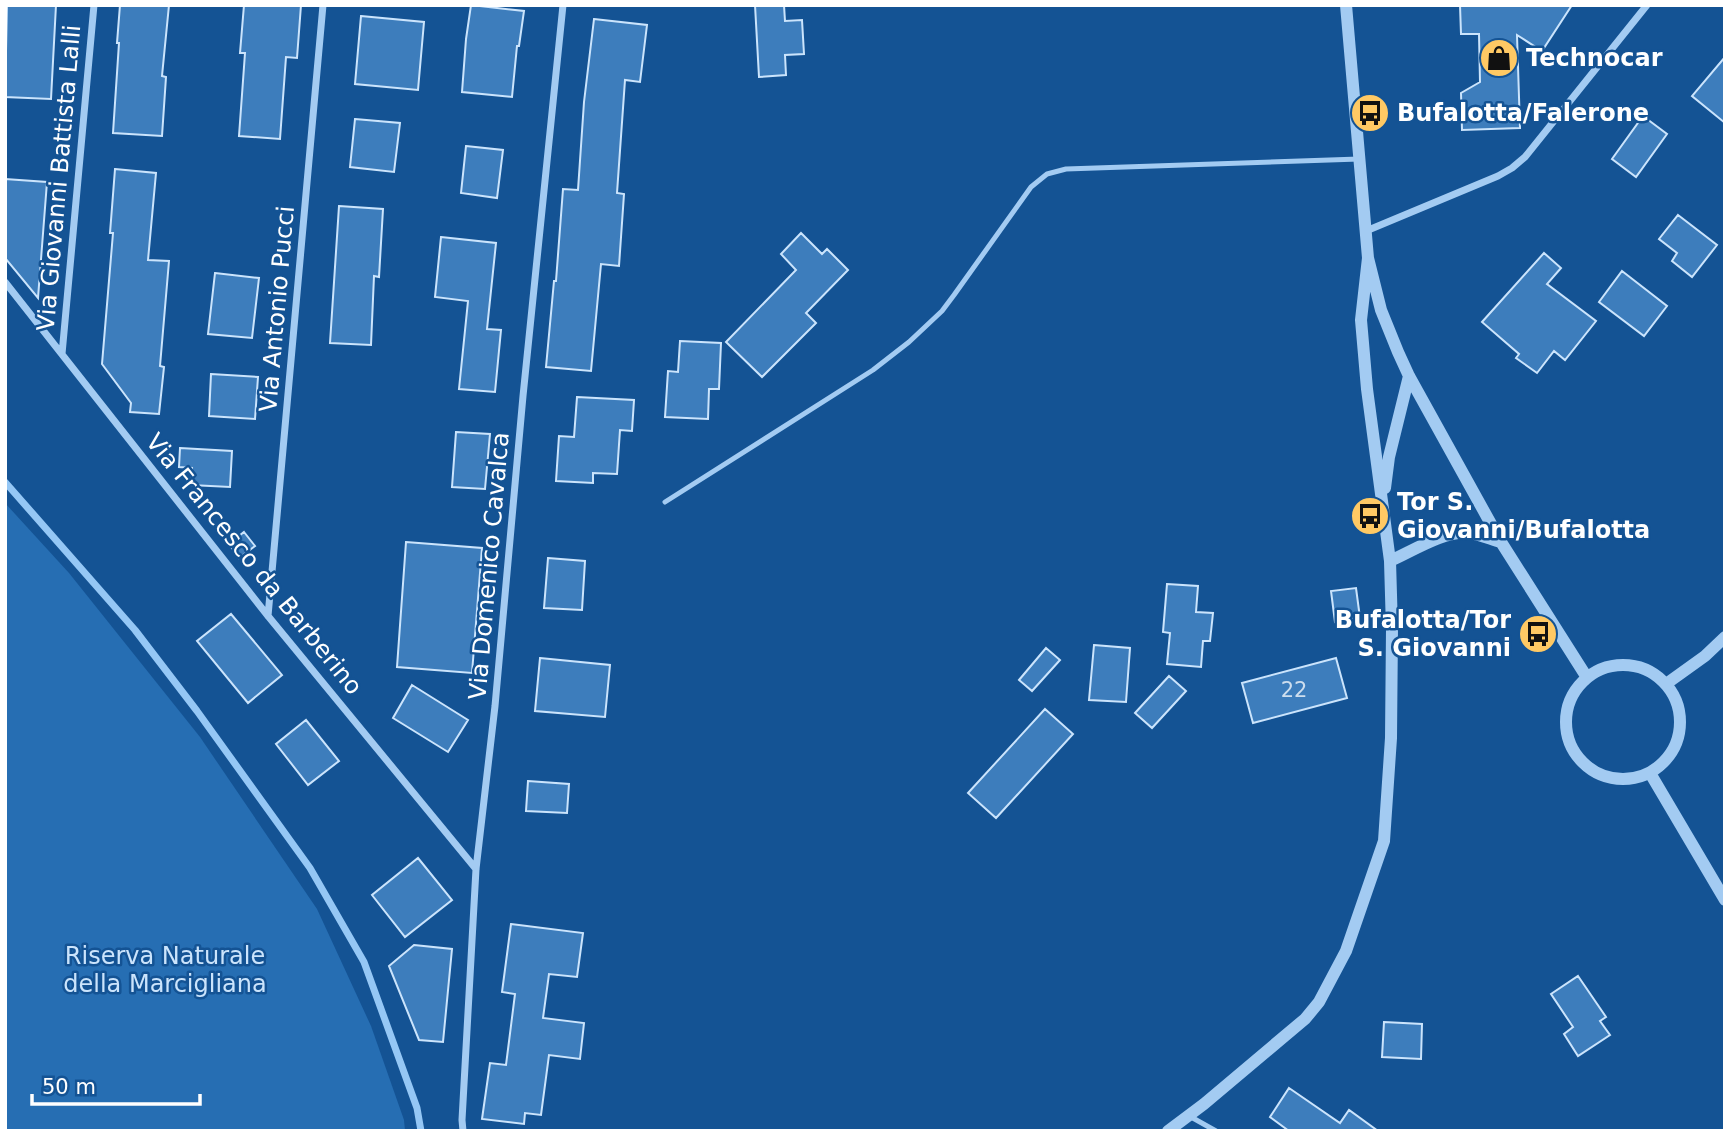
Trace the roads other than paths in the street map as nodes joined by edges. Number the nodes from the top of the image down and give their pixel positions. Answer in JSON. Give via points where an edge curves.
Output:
{"nodes":[{"id":1,"x":94,"y":5,"type":"edge"},
{"id":2,"x":323,"y":5,"type":"edge"},
{"id":3,"x":563,"y":5,"type":"edge"},
{"id":4,"x":1346,"y":5,"type":"edge"},
{"id":5,"x":1647,"y":5,"type":"edge"},
{"id":6,"x":1359,"y":159,"type":"junction"},
{"id":7,"x":1365,"y":231,"type":"junction"},
{"id":8,"x":1368,"y":258,"type":"junction"},
{"id":9,"x":5,"y":282,"type":"edge"},
{"id":10,"x":62,"y":354,"type":"junction"},
{"id":11,"x":1409,"y":376,"type":"junction"},
{"id":12,"x":665,"y":502,"type":"dead end"},
{"id":13,"x":1383,"y":506,"type":"junction"},
{"id":14,"x":1501,"y":542,"type":"junction"},
{"id":15,"x":1390,"y":561,"type":"junction"},
{"id":16,"x":268,"y":616,"type":"junction"},
{"id":17,"x":1725,"y":636,"type":"edge"},
{"id":18,"x":1586,"y":676,"type":"junction"},
{"id":19,"x":1666,"y":684,"type":"junction"},
{"id":20,"x":1650,"y":773,"type":"junction"},
{"id":21,"x":476,"y":869,"type":"junction"},
{"id":22,"x":1725,"y":900,"type":"edge"},
{"id":23,"x":1189,"y":1115,"type":"junction"},
{"id":24,"x":463,"y":1131,"type":"edge"},
{"id":25,"x":1168,"y":1131,"type":"edge"},
{"id":26,"x":1216,"y":1131,"type":"edge"}],
"edges":[{"from":1,"to":10,"type":"street","name":"Via Giovanni Battista Lalli"},
{"from":2,"to":16,"type":"street","name":"Via Antonio Pucci"},
{"from":3,"to":21,"type":"street","name":"Via Domenico Cavalca"},
{"from":4,"to":6,"type":"street"},
{"from":5,"to":7,"type":"street","via":[[1512,168]]},
{"from":6,"to":7,"type":"street"},
{"from":6,"to":12,"type":"lane","via":[[1066,169],[1047,174],[1031,187],[942,311],[909,342],[873,370]]},
{"from":7,"to":8,"type":"street"},
{"from":8,"to":11,"type":"street","via":[[1381,310]]},
{"from":8,"to":13,"type":"street","via":[[1361,320]]},
{"from":9,"to":10,"type":"street","name":"Via Francesco da Barberino"},
{"from":10,"to":16,"type":"street","name":"Via Francesco da Barberino"},
{"from":11,"to":13,"type":"street","via":[[1389,457]]},
{"from":11,"to":14,"type":"street"},
{"from":13,"to":15,"type":"street"},
{"from":14,"to":15,"type":"street","via":[[1455,533]]},
{"from":14,"to":18,"type":"street"},
{"from":15,"to":23,"type":"street","via":[[1391,738],[1384,841],[1346,951],[1320,1002],[1305,1019]]},
{"from":16,"to":21,"type":"street","name":"Via Francesco da Barberino"},
{"from":17,"to":19,"type":"street"},
{"from":18,"to":19,"type":"street","via":[[1622,665],[1641,668]]},
{"from":18,"to":20,"type":"street","via":[[1567,707],[1565,723],[1576,755],[1589,769],[1615,779]]},
{"from":19,"to":20,"type":"street","via":[[1679,709],[1680,729],[1664,763]]},
{"from":20,"to":22,"type":"street"},
{"from":21,"to":24,"type":"street","name":"Via Domenico Cavalca"},
{"from":23,"to":25,"type":"street"},
{"from":23,"to":26,"type":"lane"}]}
